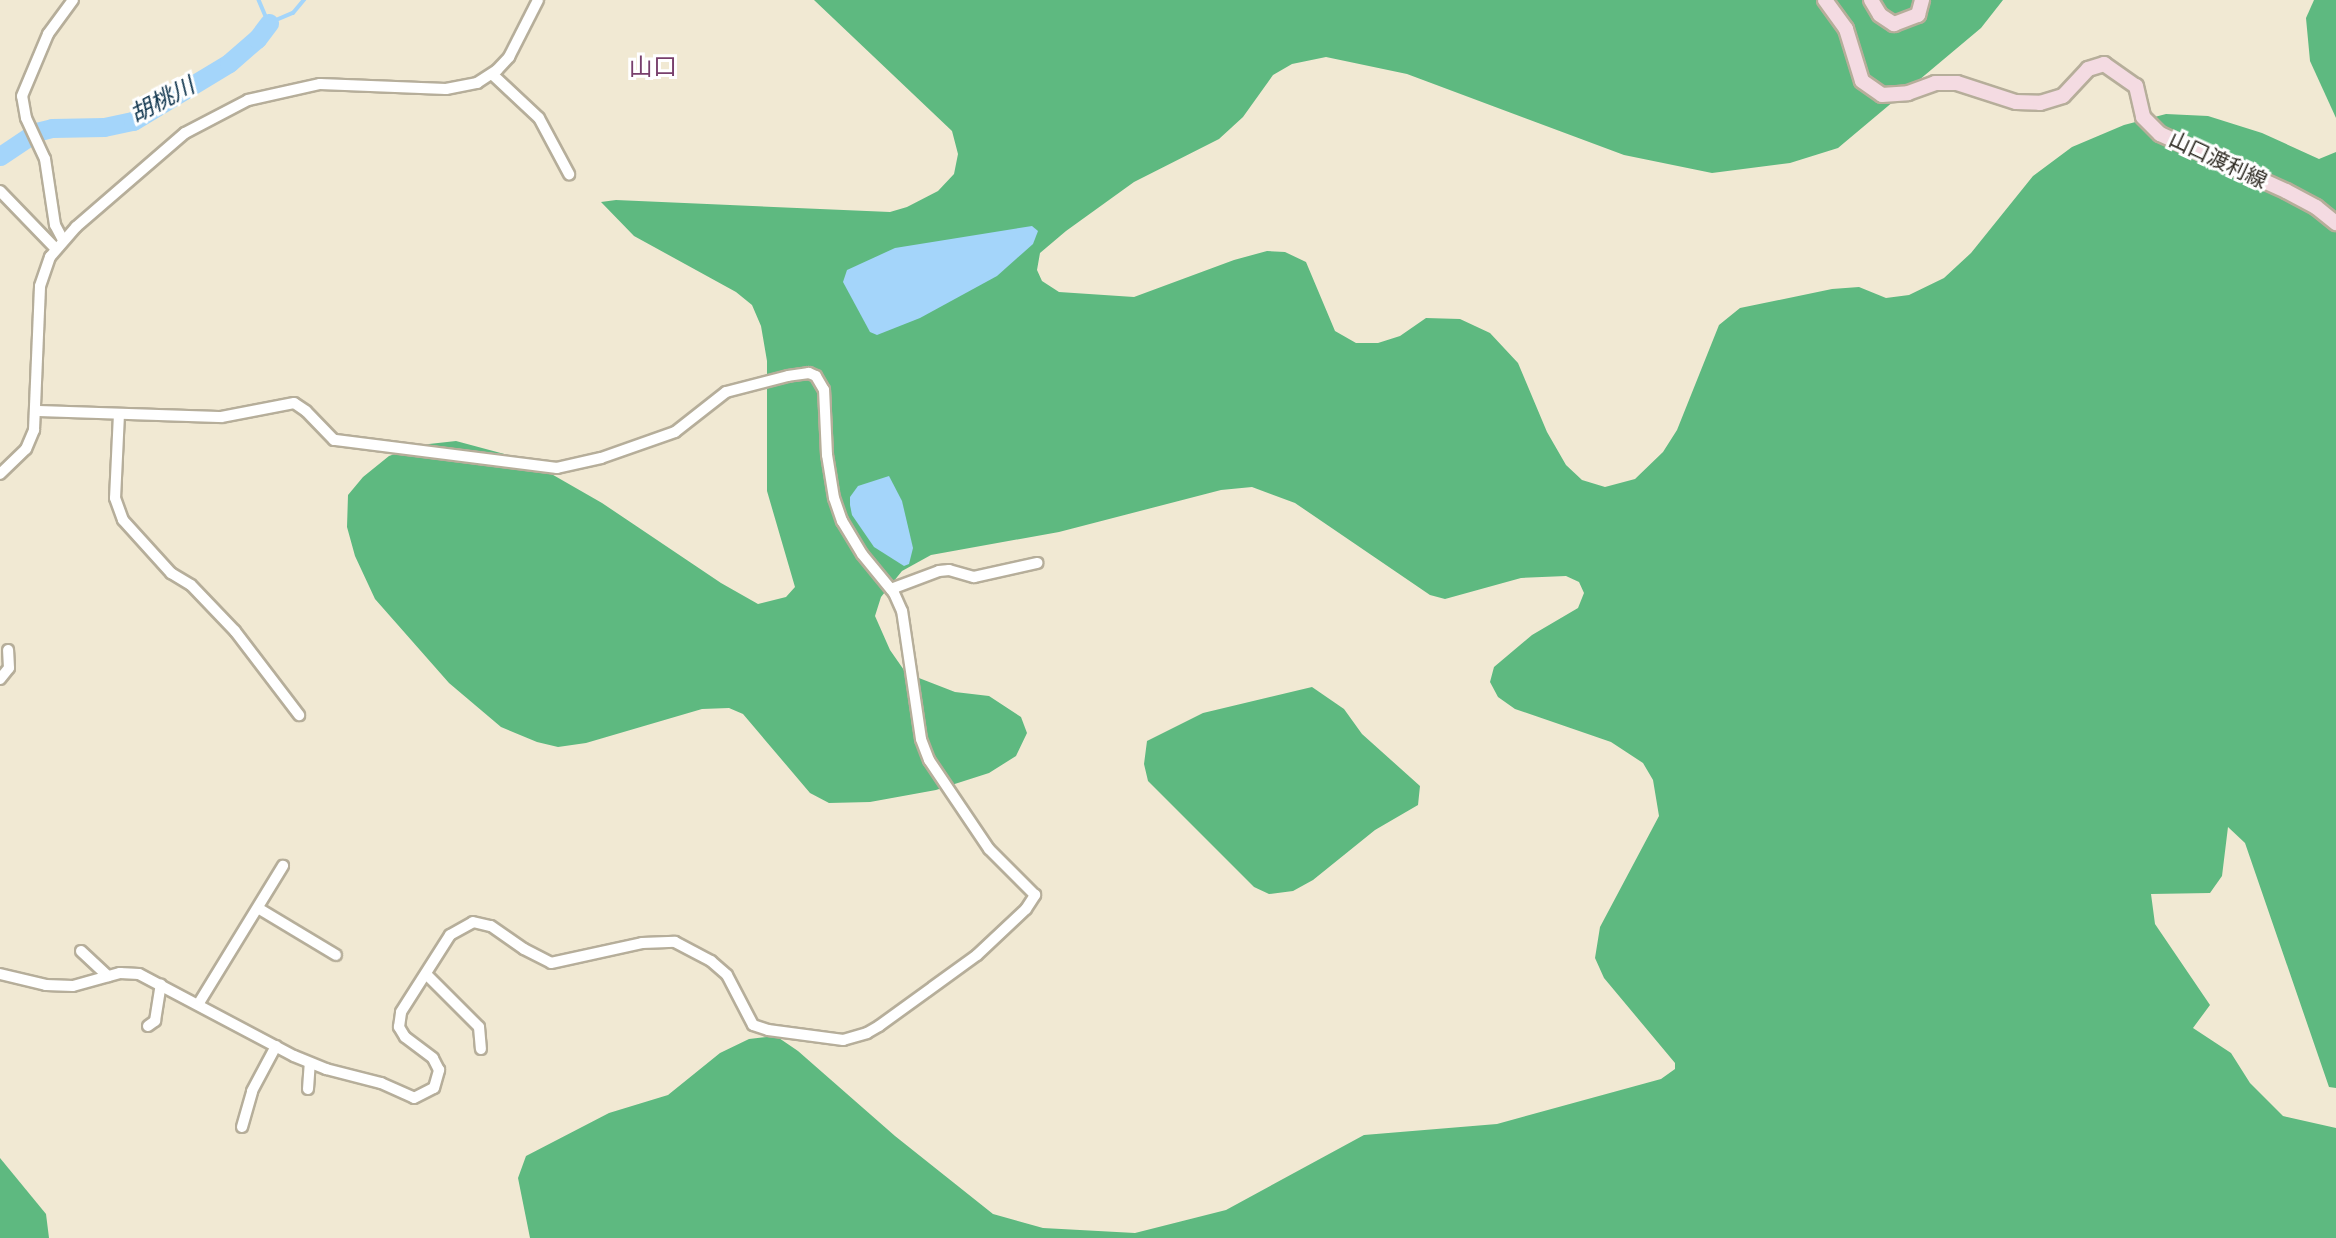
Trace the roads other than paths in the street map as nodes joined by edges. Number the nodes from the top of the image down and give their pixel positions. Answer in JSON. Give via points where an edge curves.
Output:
{"nodes":[{"id":1,"x":73,"y":0,"type":"edge"},
{"id":2,"x":538,"y":0,"type":"edge"},
{"id":3,"x":1825,"y":0,"type":"edge"},
{"id":4,"x":1871,"y":0,"type":"edge"},
{"id":5,"x":1922,"y":0,"type":"edge"},
{"id":6,"x":492,"y":74,"type":"junction"},
{"id":7,"x":569,"y":174,"type":"dead end"},
{"id":8,"x":0,"y":191,"type":"edge"},
{"id":9,"x":2336,"y":223,"type":"edge"},
{"id":10,"x":62,"y":240,"type":"junction"},
{"id":11,"x":56,"y":249,"type":"junction"},
{"id":12,"x":36,"y":411,"type":"junction"},
{"id":13,"x":120,"y":414,"type":"junction"},
{"id":14,"x":0,"y":474,"type":"edge"},
{"id":15,"x":1037,"y":563,"type":"dead end"},
{"id":16,"x":891,"y":589,"type":"junction"},
{"id":17,"x":8,"y":650,"type":"dead end"},
{"id":18,"x":0,"y":678,"type":"edge"},
{"id":19,"x":299,"y":715,"type":"dead end"},
{"id":20,"x":283,"y":866,"type":"dead end"},
{"id":21,"x":258,"y":908,"type":"junction"},
{"id":22,"x":81,"y":951,"type":"dead end"},
{"id":23,"x":336,"y":955,"type":"dead end"},
{"id":24,"x":0,"y":974,"type":"edge"},
{"id":25,"x":426,"y":974,"type":"junction"},
{"id":26,"x":108,"y":976,"type":"junction"},
{"id":27,"x":161,"y":984,"type":"junction"},
{"id":28,"x":199,"y":1003,"type":"junction"},
{"id":29,"x":148,"y":1026,"type":"dead end"},
{"id":30,"x":276,"y":1046,"type":"junction"},
{"id":31,"x":481,"y":1049,"type":"dead end"},
{"id":32,"x":310,"y":1063,"type":"junction"},
{"id":33,"x":308,"y":1089,"type":"dead end"},
{"id":34,"x":242,"y":1127,"type":"dead end"}],
"edges":[{"from":1,"to":10,"type":"street","via":[[48,34],[22,96],[26,118],[45,159],[55,225]]},
{"from":2,"to":6,"type":"street","via":[[509,57]]},
{"from":3,"to":9,"type":"main road","name":"山口渡利線","via":[[1846,29],[1862,80],[1882,95],[1957,83],[2016,102],[2040,103],[2063,96],[2088,69],[2104,64],[2136,86],[2143,117],[2160,134],[2286,191]]},
{"from":4,"to":5,"type":"main road","via":[[1880,15],[1894,24],[1919,15]]},
{"from":6,"to":7,"type":"street","via":[[539,118]]},
{"from":6,"to":10,"type":"street","via":[[458,89],[320,84],[248,100],[185,133]]},
{"from":8,"to":11,"type":"street"},
{"from":10,"to":11,"type":"street"},
{"from":11,"to":12,"type":"street","via":[[40,286]]},
{"from":12,"to":13,"type":"street"},
{"from":12,"to":14,"type":"street","via":[[26,449]]},
{"from":13,"to":16,"type":"street","via":[[221,417],[294,404],[334,440],[557,468],[675,432],[726,392],[809,373],[821,381],[824,390],[827,455],[838,511],[862,554]]},
{"from":13,"to":19,"type":"street","via":[[115,498],[123,520],[171,573],[191,585],[235,631]]},
{"from":15,"to":16,"type":"street","via":[[974,577],[939,571]]},
{"from":16,"to":25,"type":"street","via":[[902,611],[921,739],[929,760],[989,849],[1035,895],[977,955],[879,1026],[843,1040],[753,1025],[727,975],[675,942],[642,943],[551,962],[491,926],[473,922],[450,935]]},
{"from":17,"to":18,"type":"street","via":[[9,667]]},
{"from":20,"to":21,"type":"street"},
{"from":21,"to":23,"type":"street"},
{"from":21,"to":28,"type":"street"},
{"from":22,"to":26,"type":"street"},
{"from":24,"to":26,"type":"street","via":[[73,986]]},
{"from":25,"to":31,"type":"street","via":[[479,1027]]},
{"from":25,"to":32,"type":"street","via":[[399,1018],[405,1037],[433,1058],[439,1070],[438,1082],[429,1093],[414,1098],[382,1083]]},
{"from":26,"to":27,"type":"street","via":[[131,972]]},
{"from":27,"to":28,"type":"street"},
{"from":27,"to":29,"type":"street","via":[[155,1021]]},
{"from":28,"to":30,"type":"street"},
{"from":30,"to":32,"type":"street"},
{"from":30,"to":34,"type":"street","via":[[252,1091]]},
{"from":32,"to":33,"type":"street"}]}
